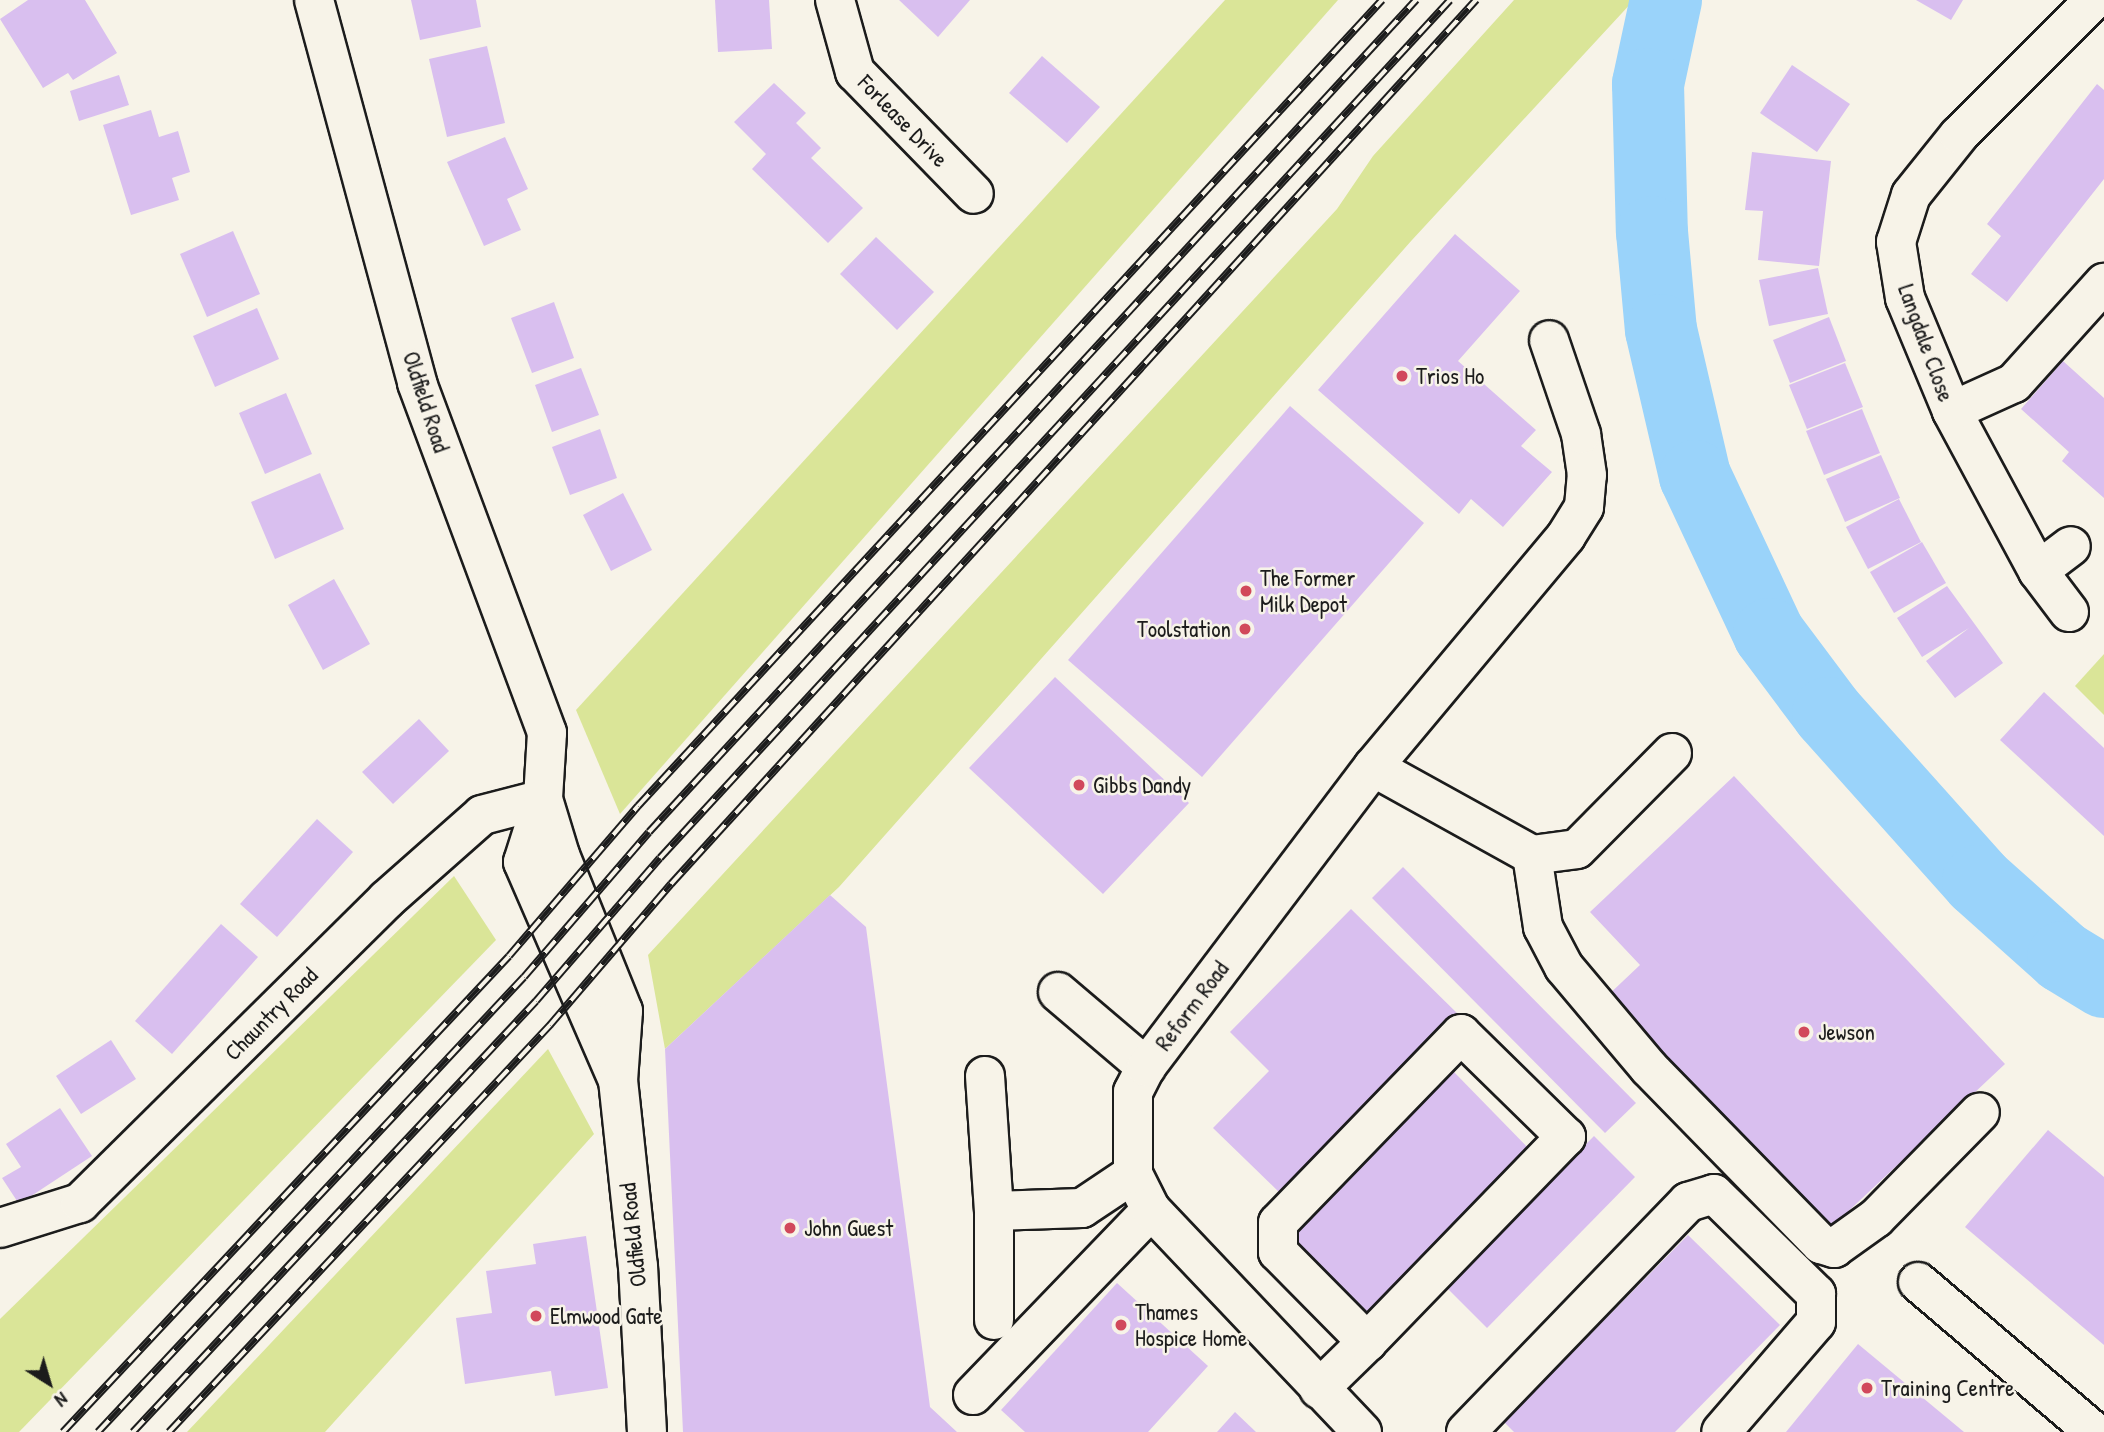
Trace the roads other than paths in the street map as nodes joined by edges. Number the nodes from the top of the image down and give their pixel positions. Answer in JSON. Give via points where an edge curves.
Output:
{"nodes":[{"id":1,"x":314,"y":0,"type":"edge"},
{"id":2,"x":835,"y":0,"type":"edge"},
{"id":3,"x":2094,"y":0,"type":"edge"},
{"id":4,"x":974,"y":194,"type":"dead end"},
{"id":5,"x":2104,"y":283,"type":"edge"},
{"id":6,"x":1549,"y":340,"type":"dead end"},
{"id":7,"x":1952,"y":411,"type":"junction"},
{"id":8,"x":2071,"y":546,"type":"dead end"},
{"id":9,"x":2038,"y":571,"type":"junction"},
{"id":10,"x":2069,"y":612,"type":"dead end"},
{"id":11,"x":1672,"y":753,"type":"dead end"},
{"id":12,"x":1373,"y":767,"type":"junction"},
{"id":13,"x":543,"y":799,"type":"junction"},
{"id":14,"x":1532,"y":855,"type":"junction"},
{"id":15,"x":1058,"y":992,"type":"dead end"},
{"id":16,"x":1146,"y":1067,"type":"junction"},
{"id":17,"x":985,"y":1076,"type":"dead end"},
{"id":18,"x":1980,"y":1112,"type":"dead end"},
{"id":19,"x":1133,"y":1174,"type":"junction"},
{"id":20,"x":1151,"y":1210,"type":"junction"},
{"id":21,"x":994,"y":1211,"type":"junction"},
{"id":22,"x":0,"y":1228,"type":"edge"},
{"id":23,"x":1918,"y":1282,"type":"dead end"},
{"id":24,"x":994,"y":1320,"type":"dead end"},
{"id":25,"x":1367,"y":1342,"type":"junction"},
{"id":26,"x":1319,"y":1389,"type":"junction"},
{"id":27,"x":973,"y":1395,"type":"dead end"},
{"id":28,"x":647,"y":1432,"type":"edge"},
{"id":29,"x":1362,"y":1432,"type":"edge"},
{"id":30,"x":1466,"y":1432,"type":"edge"},
{"id":31,"x":1721,"y":1432,"type":"edge"},
{"id":32,"x":2094,"y":1432,"type":"edge"}],
"edges":[{"from":1,"to":13,"type":"street","name":"Oldfield Road","via":[[417,383],[547,733]]},
{"from":2,"to":4,"type":"street","name":"Forlease Drive","via":[[855,72]]},
{"from":3,"to":7,"type":"street","name":"Langdale Close","via":[[1968,126],[1911,195],[1896,242],[1905,298]]},
{"from":5,"to":7,"type":"street","via":[[2014,383]]},
{"from":6,"to":12,"type":"street","name":"Reform Road","via":[[1581,434],[1587,475],[1584,507]]},
{"from":7,"to":9,"type":"street","name":"Langdale Close"},
{"from":8,"to":9,"type":"street"},
{"from":9,"to":10,"type":"street","name":"Langdale Close"},
{"from":11,"to":14,"type":"street","via":[[1577,849]]},
{"from":12,"to":14,"type":"street"},
{"from":12,"to":16,"type":"street","name":"Reform Road"},
{"from":13,"to":22,"type":"street","name":"Chauntry Road","via":[[482,815],[386,900],[80,1203]]},
{"from":13,"to":28,"type":"street","name":"Oldfield Road","via":[[523,862],[618,1080],[638,1266]]},
{"from":14,"to":18,"type":"street","via":[[1543,927],[1564,967],[1649,1068],[1821,1244],[1834,1248],[1876,1218]]},
{"from":15,"to":16,"type":"street"},
{"from":16,"to":19,"type":"street","name":"Reform Road","via":[[1133,1092]]},
{"from":17,"to":21,"type":"street"},
{"from":19,"to":20,"type":"street","name":"Reform Road"},
{"from":19,"to":21,"type":"street","via":[[1082,1208]]},
{"from":20,"to":26,"type":"street","name":"Reform Road"},
{"from":20,"to":27,"type":"street"},
{"from":21,"to":24,"type":"street"},
{"from":23,"to":32,"type":"street"},
{"from":25,"to":25,"type":"street","via":[[1566,1138],[1461,1034],[1279,1223],[1278,1252]]},
{"from":25,"to":26,"type":"street"},
{"from":26,"to":29,"type":"street","name":"Reform Road"},
{"from":30,"to":31,"type":"street","via":[[1688,1202],[1714,1194],[1816,1294],[1816,1322]]}]}
